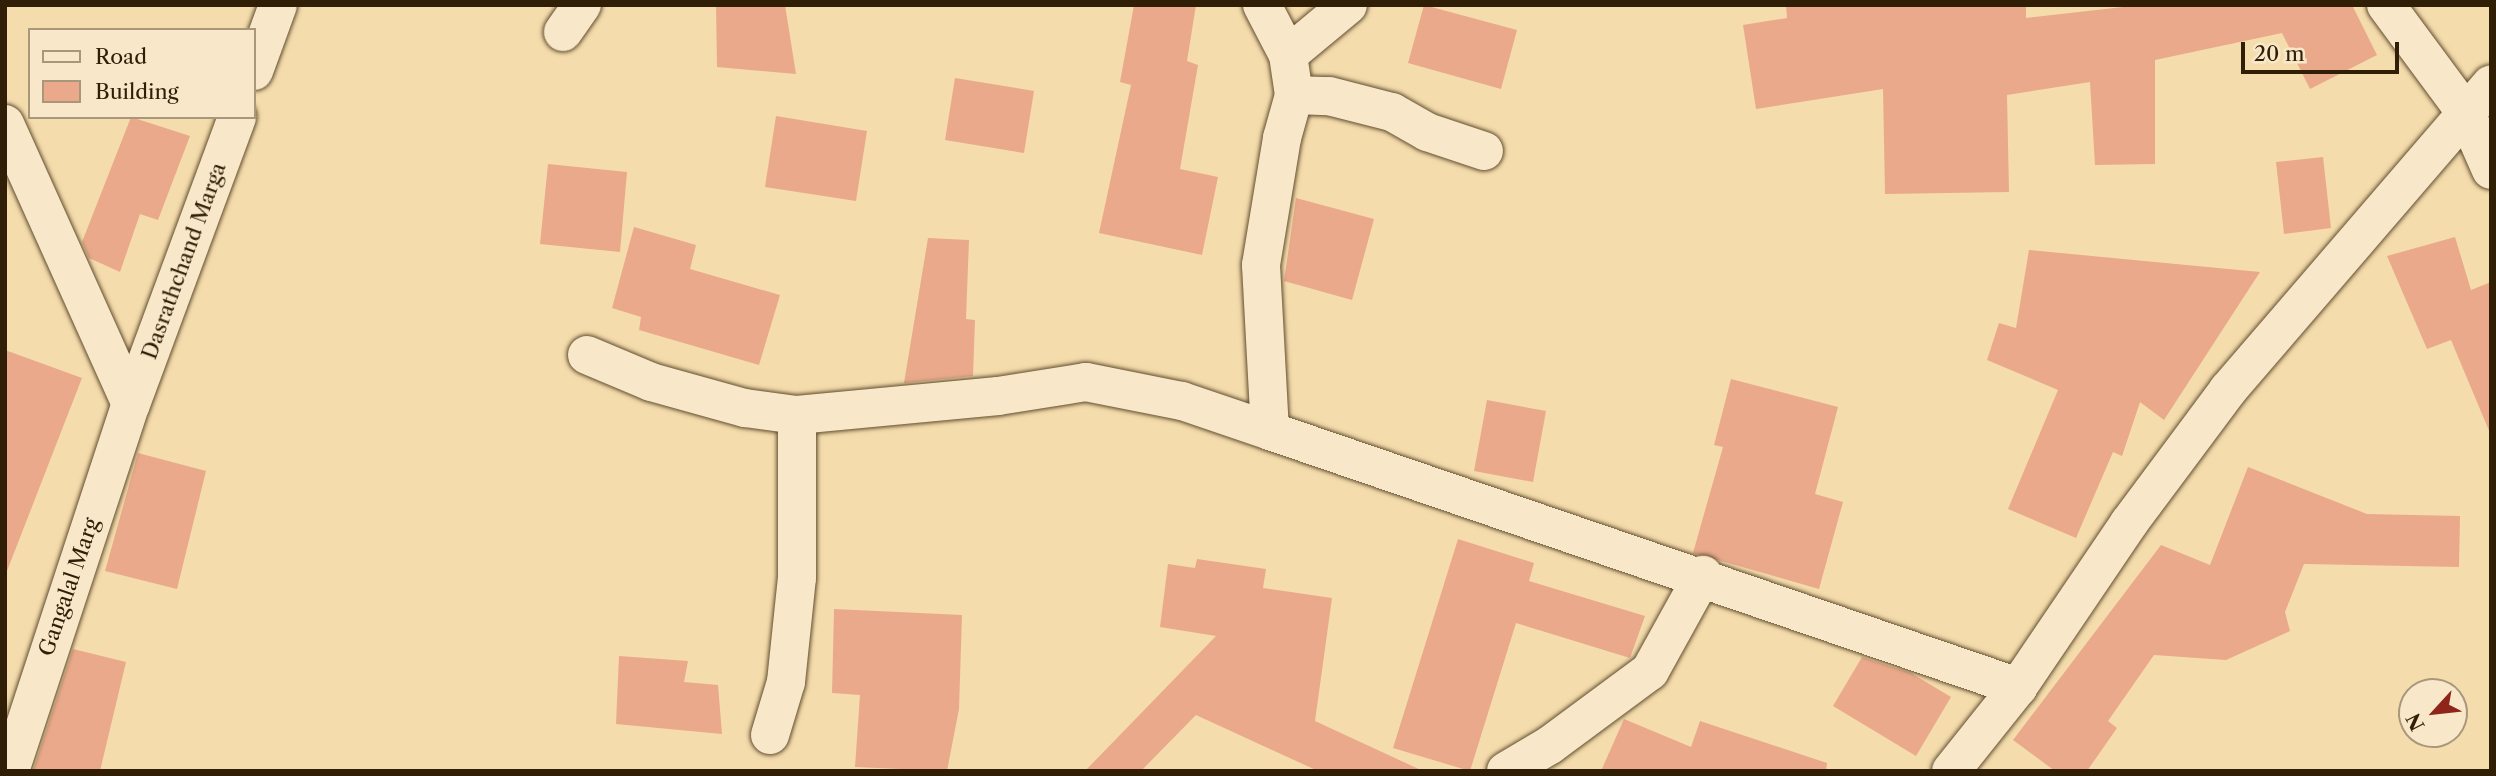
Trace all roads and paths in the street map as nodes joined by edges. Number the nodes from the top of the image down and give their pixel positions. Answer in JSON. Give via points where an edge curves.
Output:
{"nodes":[{"id":1,"x":278,"y":5,"type":"edge"},
{"id":2,"x":1262,"y":5,"type":"edge"},
{"id":3,"x":1348,"y":5,"type":"edge"},
{"id":4,"x":2386,"y":5,"type":"edge"},
{"id":5,"x":1288,"y":55,"type":"junction"},
{"id":6,"x":256,"y":66,"type":"edge"},
{"id":7,"x":2491,"y":85,"type":"edge"},
{"id":8,"x":1294,"y":95,"type":"junction"},
{"id":9,"x":2466,"y":113,"type":"junction"},
{"id":10,"x":236,"y":119,"type":"edge"},
{"id":11,"x":5,"y":124,"type":"edge"},
{"id":12,"x":1485,"y":151,"type":"dead end"},
{"id":13,"x":2491,"y":170,"type":"edge"},
{"id":14,"x":587,"y":355,"type":"dead end"},
{"id":15,"x":131,"y":404,"type":"junction"},
{"id":16,"x":797,"y":415,"type":"junction"},
{"id":17,"x":1270,"y":430,"type":"junction"},
{"id":18,"x":1703,"y":575,"type":"junction"},
{"id":19,"x":2018,"y":687,"type":"junction"},
{"id":20,"x":770,"y":735,"type":"dead end"},
{"id":21,"x":10,"y":771,"type":"edge"},
{"id":22,"x":1506,"y":771,"type":"edge"},
{"id":23,"x":1951,"y":771,"type":"edge"}],
"edges":[{"from":1,"to":6,"type":"street"},
{"from":2,"to":5,"type":"street"},
{"from":3,"to":5,"type":"street"},
{"from":4,"to":9,"type":"street"},
{"from":5,"to":8,"type":"street"},
{"from":7,"to":9,"type":"street"},
{"from":8,"to":12,"type":"street","via":[[1329,96],[1392,112],[1427,132]]},
{"from":8,"to":17,"type":"street","via":[[1282,138],[1261,265]]},
{"from":9,"to":13,"type":"street"},
{"from":9,"to":19,"type":"street","via":[[2228,390],[2129,523]]},
{"from":10,"to":15,"type":"street","name":"Dasrathchand Marga"},
{"from":11,"to":15,"type":"street"},
{"from":14,"to":16,"type":"street","via":[[651,382],[746,408]]},
{"from":15,"to":21,"type":"street","name":"Gangalal Marg"},
{"from":16,"to":17,"type":"street","via":[[998,396],[1086,382],[1182,401]]},
{"from":16,"to":20,"type":"street","via":[[797,578],[786,682]]},
{"from":17,"to":18,"type":"street"},
{"from":18,"to":19,"type":"street"},
{"from":18,"to":22,"type":"street","via":[[1650,671],[1550,746]]},
{"from":19,"to":23,"type":"street"}]}
